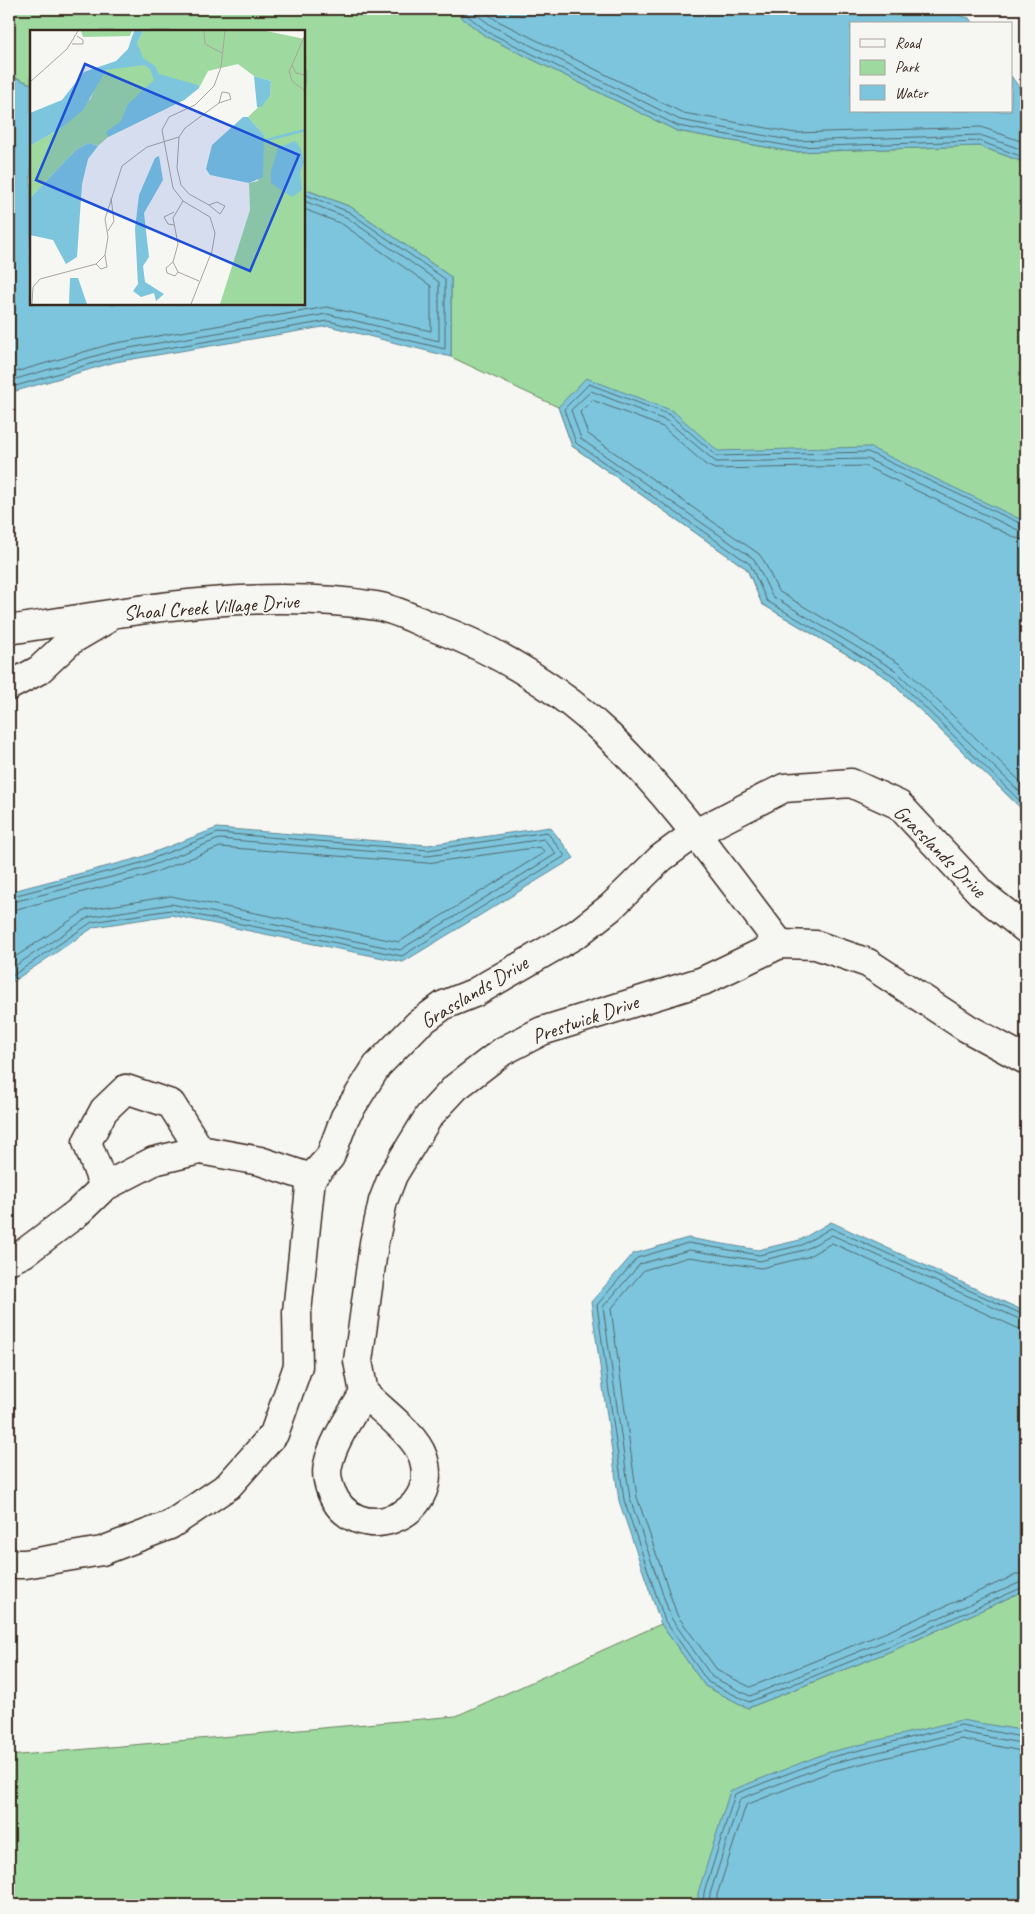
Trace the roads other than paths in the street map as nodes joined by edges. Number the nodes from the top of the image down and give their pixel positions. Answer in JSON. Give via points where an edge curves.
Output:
{"nodes":[{"id":1,"x":118,"y":613,"type":"junction"},
{"id":2,"x":9,"y":630,"type":"edge"},
{"id":3,"x":9,"y":686,"type":"edge"},
{"id":4,"x":694,"y":834,"type":"junction"},
{"id":5,"x":1026,"y":929,"type":"edge"},
{"id":6,"x":780,"y":944,"type":"junction"},
{"id":7,"x":1026,"y":1060,"type":"edge"},
{"id":8,"x":200,"y":1150,"type":"junction"},
{"id":9,"x":311,"y":1178,"type":"junction"},
{"id":10,"x":104,"y":1187,"type":"junction"},
{"id":11,"x":9,"y":1260,"type":"edge"},
{"id":12,"x":364,"y":1393,"type":"junction"},
{"id":13,"x":9,"y":1564,"type":"edge"}],
"edges":[{"from":1,"to":2,"type":"street","name":"Shoal Creek Village Drive"},
{"from":1,"to":3,"type":"street","via":[[70,641],[38,670]]},
{"from":1,"to":4,"type":"street","name":"Shoal Creek Village Drive","via":[[214,602],[296,598],[379,606],[455,635],[539,679],[609,736]]},
{"from":4,"to":5,"type":"street","name":"Grasslands Drive","via":[[784,788],[850,783],[900,805],[982,894]]},
{"from":4,"to":6,"type":"street"},
{"from":4,"to":9,"type":"street","name":"Grasslands Drive","via":[[661,858],[611,907],[578,933],[474,993],[444,1005],[418,1024],[377,1066],[345,1117],[330,1158]]},
{"from":6,"to":7,"type":"street","name":"Prestwick Drive","via":[[816,944],[868,963],[967,1028]]},
{"from":6,"to":12,"type":"street","name":"Prestwick Drive","via":[[703,981],[542,1031],[503,1051],[479,1068],[429,1116],[393,1175],[381,1210],[358,1361]]},
{"from":8,"to":9,"type":"street","via":[[260,1161]]},
{"from":8,"to":10,"type":"street","via":[[154,1160]]},
{"from":8,"to":10,"type":"street","via":[[171,1104],[126,1089],[104,1110],[87,1142]]},
{"from":9,"to":13,"type":"street","via":[[297,1312],[298,1366],[274,1434],[228,1486],[170,1525],[102,1551]]},
{"from":10,"to":11,"type":"street","via":[[62,1224],[24,1253]]},
{"from":12,"to":12,"type":"street","via":[[332,1451],[328,1483],[334,1498],[359,1520],[391,1521],[406,1514],[417,1502],[424,1488],[424,1464],[415,1442]]}]}
